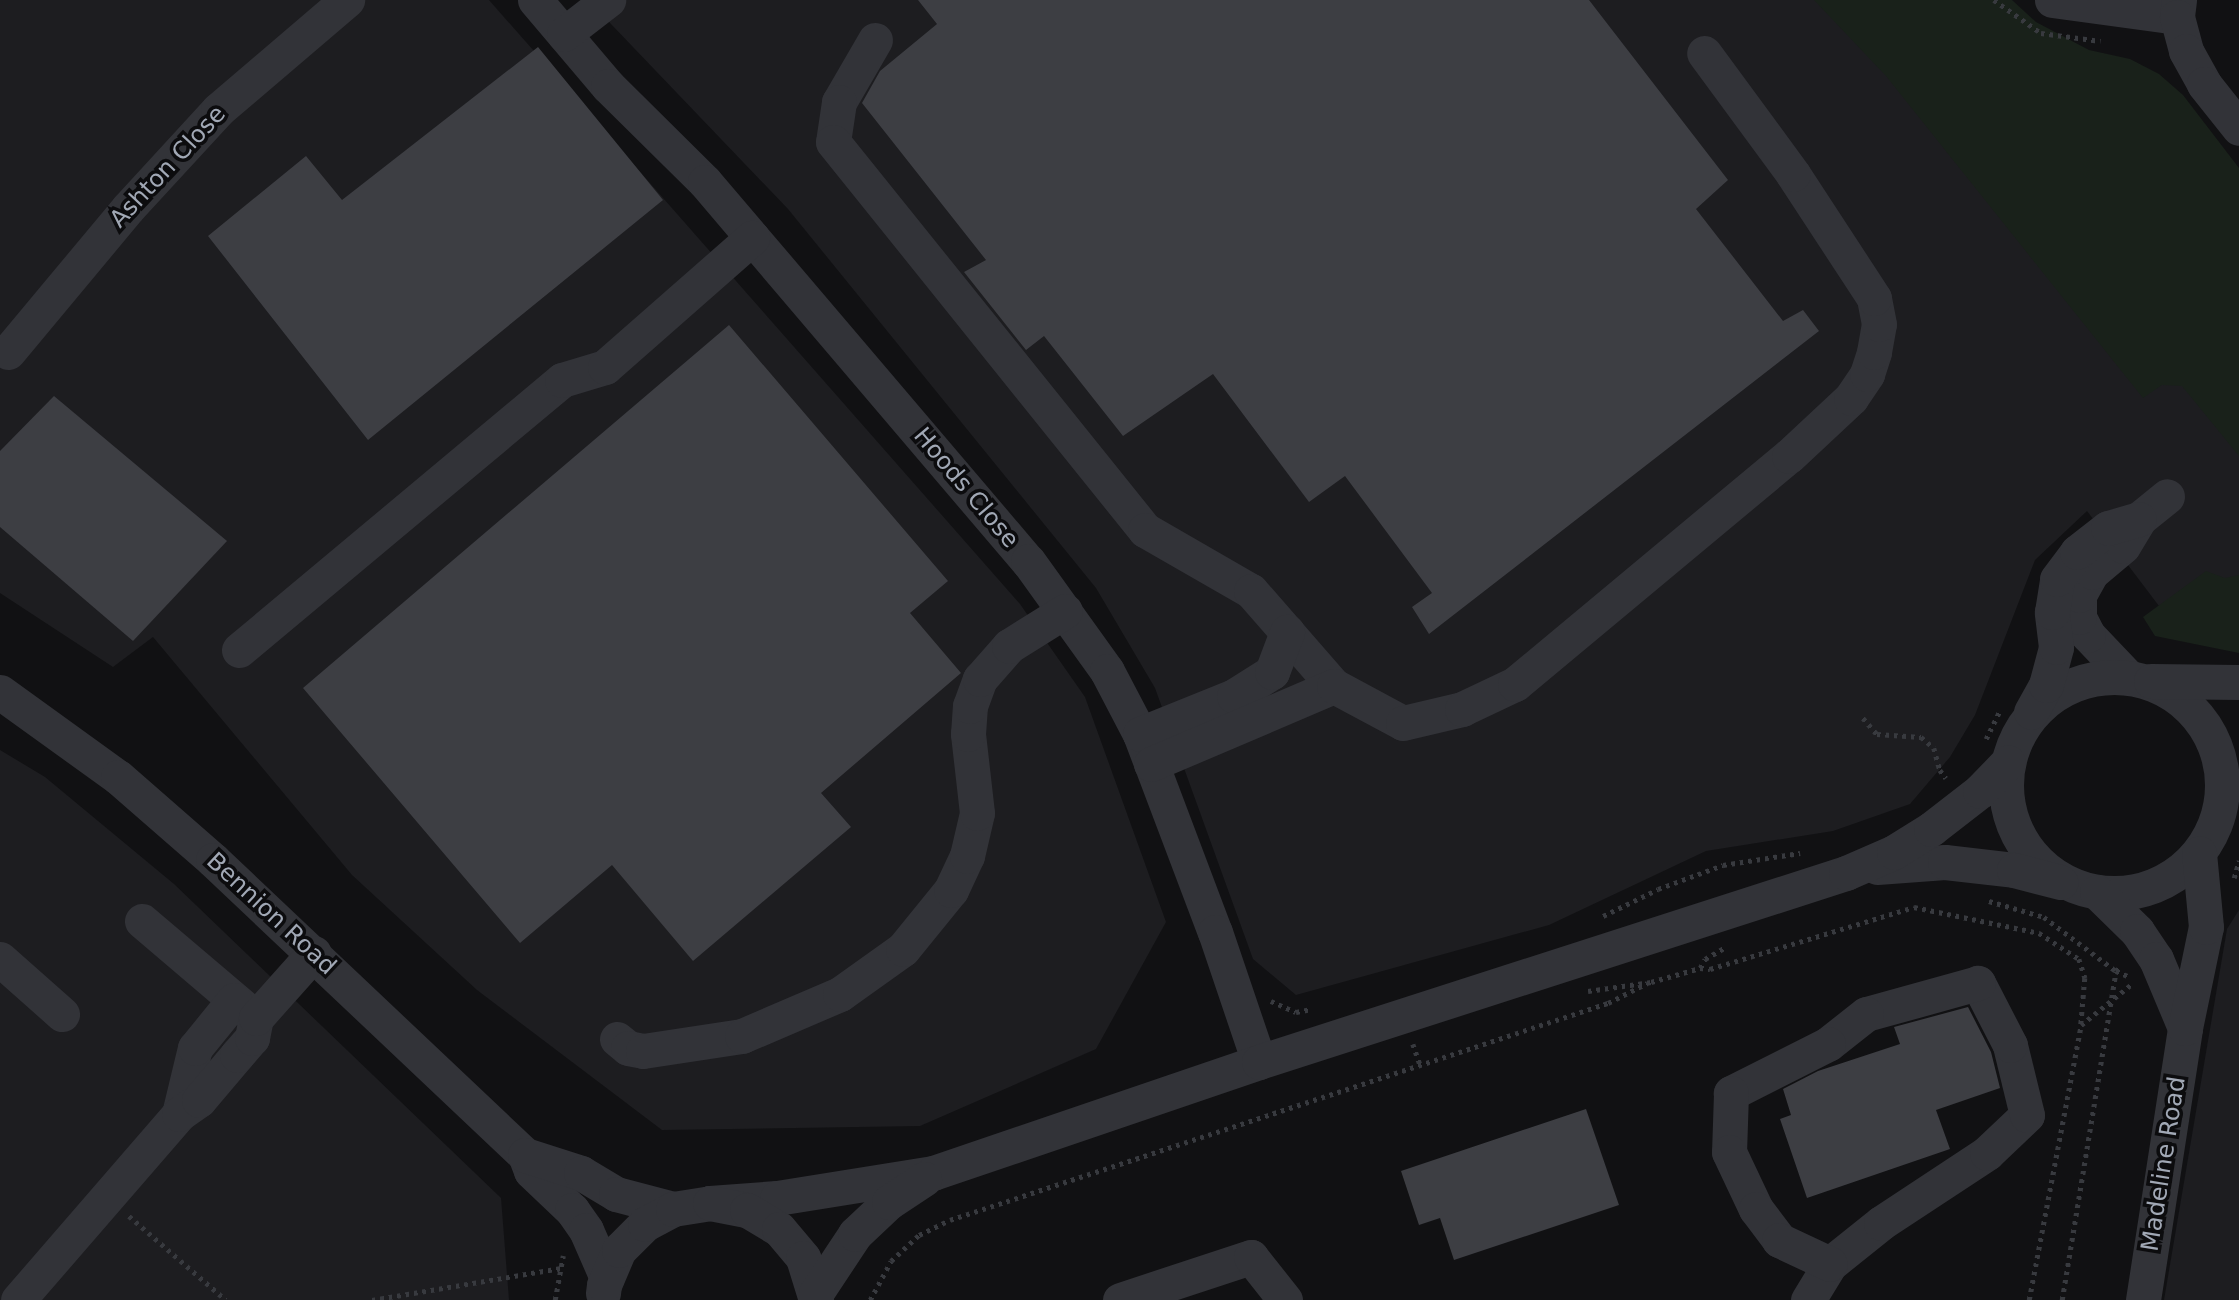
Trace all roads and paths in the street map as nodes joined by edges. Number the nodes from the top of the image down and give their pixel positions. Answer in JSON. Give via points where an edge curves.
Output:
{"nodes":[{"id":1,"x":347,"y":0,"type":"edge"},
{"id":2,"x":536,"y":0,"type":"edge"},
{"id":3,"x":608,"y":0,"type":"edge"},
{"id":4,"x":2052,"y":0,"type":"edge"},
{"id":5,"x":2178,"y":8,"type":"edge"},
{"id":6,"x":564,"y":34,"type":"junction"},
{"id":7,"x":874,"y":40,"type":"dead end"},
{"id":8,"x":1704,"y":54,"type":"dead end"},
{"id":9,"x":2239,"y":128,"type":"edge"},
{"id":10,"x":752,"y":238,"type":"junction"},
{"id":11,"x":8,"y":352,"type":"dead end"},
{"id":12,"x":2167,"y":496,"type":"dead end"},
{"id":13,"x":2139,"y":519,"type":"junction"},
{"id":14,"x":1065,"y":611,"type":"junction"},
{"id":15,"x":1287,"y":632,"type":"junction"},
{"id":16,"x":240,"y":650,"type":"dead end"},
{"id":17,"x":2136,"y":679,"type":"junction"},
{"id":18,"x":2239,"y":682,"type":"edge"},
{"id":19,"x":1334,"y":685,"type":"junction"},
{"id":20,"x":0,"y":692,"type":"edge"},
{"id":21,"x":1863,"y":718,"type":"dead end"},
{"id":22,"x":2011,"y":718,"type":"junction"},
{"id":23,"x":1141,"y":738,"type":"junction"},
{"id":24,"x":1996,"y":754,"type":"junction"},
{"id":25,"x":1953,"y":787,"type":"dead end"},
{"id":26,"x":2231,"y":787,"type":"edge"},
{"id":27,"x":1804,"y":852,"type":"dead end"},
{"id":28,"x":2199,"y":853,"type":"junction"},
{"id":29,"x":1846,"y":873,"type":"junction"},
{"id":30,"x":2087,"y":890,"type":"junction"},
{"id":31,"x":1985,"y":900,"type":"dead end"},
{"id":32,"x":1599,"y":918,"type":"dead end"},
{"id":33,"x":142,"y":921,"type":"dead end"},
{"id":34,"x":1733,"y":943,"type":"dead end"},
{"id":35,"x":314,"y":953,"type":"junction"},
{"id":36,"x":0,"y":959,"type":"edge"},
{"id":37,"x":1700,"y":968,"type":"junction"},
{"id":38,"x":1651,"y":982,"type":"junction"},
{"id":39,"x":1584,"y":992,"type":"dead end"},
{"id":40,"x":1265,"y":997,"type":"dead end"},
{"id":41,"x":2112,"y":998,"type":"junction"},
{"id":42,"x":1324,"y":1007,"type":"dead end"},
{"id":43,"x":245,"y":1009,"type":"junction"},
{"id":44,"x":62,"y":1014,"type":"dead end"},
{"id":45,"x":2081,"y":1025,"type":"junction"},
{"id":46,"x":2185,"y":1028,"type":"junction"},
{"id":47,"x":617,"y":1039,"type":"dead end"},
{"id":48,"x":1425,"y":1041,"type":"dead end"},
{"id":49,"x":1413,"y":1044,"type":"junction"},
{"id":50,"x":1401,"y":1048,"type":"dead end"},
{"id":51,"x":1259,"y":1062,"type":"junction"},
{"id":52,"x":1420,"y":1064,"type":"junction"},
{"id":53,"x":525,"y":1155,"type":"junction"},
{"id":54,"x":933,"y":1173,"type":"junction"},
{"id":55,"x":107,"y":1197,"type":"junction"},
{"id":56,"x":710,"y":1203,"type":"junction"},
{"id":57,"x":673,"y":1209,"type":"junction"},
{"id":58,"x":1830,"y":1264,"type":"junction"},
{"id":59,"x":561,"y":1268,"type":"dead end"},
{"id":60,"x":602,"y":1291,"type":"edge"},
{"id":61,"x":816,"y":1296,"type":"edge"},
{"id":62,"x":18,"y":1300,"type":"edge"},
{"id":63,"x":226,"y":1300,"type":"edge"},
{"id":64,"x":372,"y":1300,"type":"edge"},
{"id":65,"x":870,"y":1300,"type":"edge"},
{"id":66,"x":1120,"y":1300,"type":"edge"},
{"id":67,"x":1285,"y":1300,"type":"edge"},
{"id":68,"x":1808,"y":1300,"type":"edge"},
{"id":69,"x":2029,"y":1300,"type":"edge"},
{"id":70,"x":2062,"y":1300,"type":"edge"},
{"id":71,"x":2143,"y":1300,"type":"edge"}],
"edges":[{"from":1,"to":11,"type":"street","name":"Ashton Close","via":[[218,110],[128,208]]},
{"from":2,"to":6,"type":"street","name":"Hoods Close"},
{"from":3,"to":6,"type":"street"},
{"from":4,"to":5,"type":"street"},
{"from":5,"to":9,"type":"street","via":[[2186,51],[2204,84]]},
{"from":6,"to":10,"type":"street","name":"Hoods Close"},
{"from":7,"to":15,"type":"street","via":[[839,102],[833,142],[1145,530],[1251,591]]},
{"from":8,"to":19,"type":"street","via":[[1793,174],[1874,298],[1879,324],[1867,374],[1852,398],[1789,456],[1515,684],[1462,709],[1403,723]]},
{"from":10,"to":14,"type":"street","name":"Hoods Close","via":[[1028,561]]},
{"from":10,"to":16,"type":"street","via":[[605,367],[562,380]]},
{"from":12,"to":13,"type":"street"},
{"from":13,"to":17,"type":"street","via":[[2123,546],[2092,572],[2079,595],[2079,617],[2088,635]]},
{"from":13,"to":22,"type":"street","via":[[2108,528],[2077,552],[2057,579],[2052,612],[2056,647],[2046,685]]},
{"from":14,"to":23,"type":"street","name":"Hoods Close","via":[[1107,671]]},
{"from":14,"to":47,"type":"street","via":[[1009,646],[980,679],[970,706],[968,734],[978,813],[967,856],[951,890],[903,949],[840,994],[743,1036],[643,1051],[628,1048]]},
{"from":15,"to":19,"type":"street"},
{"from":15,"to":23,"type":"street"},
{"from":17,"to":18,"type":"street"},
{"from":17,"to":22,"type":"street","via":[[2097,678],[2068,687]]},
{"from":17,"to":26,"type":"street","via":[[2178,698],[2204,725]]},
{"from":19,"to":23,"type":"street"},
{"from":20,"to":35,"type":"street","name":"Bennion Road","via":[[118,777]]},
{"from":21,"to":25,"type":"path","via":[[1877,734],[1921,737],[1934,748],[1940,770]]},
{"from":22,"to":24,"type":"street"},
{"from":22,"to":24,"type":"path"},
{"from":23,"to":51,"type":"street","name":"Hoods Close"},
{"from":24,"to":29,"type":"street","via":[[1980,791],[1943,822],[1894,852]]},
{"from":24,"to":30,"type":"street","via":[[2013,823],[2023,841],[2049,872]]},
{"from":26,"to":28,"type":"street"},
{"from":27,"to":32,"type":"path","via":[[1723,865]]},
{"from":28,"to":30,"type":"street","via":[[2179,873],[2154,886],[2125,893]]},
{"from":28,"to":46,"type":"street","name":"Madeline Road","via":[[2206,928]]},
{"from":29,"to":30,"type":"street","via":[[1892,863],[1945,862],[2014,870]]},
{"from":29,"to":51,"type":"street"},
{"from":30,"to":46,"type":"street","via":[[2137,931],[2156,959]]},
{"from":31,"to":41,"type":"path","via":[[2044,917],[2087,947],[2116,971]]},
{"from":33,"to":43,"type":"street"},
{"from":34,"to":37,"type":"path","via":[[1705,959]]},
{"from":35,"to":43,"type":"street"},
{"from":35,"to":53,"type":"street","name":"Bennion Road"},
{"from":36,"to":44,"type":"street"},
{"from":37,"to":38,"type":"path"},
{"from":37,"to":45,"type":"path","via":[[1710,969],[1914,907],[2039,933],[2080,959],[2085,978]]},
{"from":38,"to":39,"type":"path"},
{"from":38,"to":52,"type":"path","via":[[1608,1003]]},
{"from":40,"to":42,"type":"path","via":[[1296,1012]]},
{"from":41,"to":45,"type":"path"},
{"from":41,"to":70,"type":"path"},
{"from":43,"to":55,"type":"street","via":[[252,1038]]},
{"from":45,"to":69,"type":"path"},
{"from":46,"to":71,"type":"street","name":"Madeline Road"},
{"from":48,"to":49,"type":"path"},
{"from":49,"to":50,"type":"path"},
{"from":49,"to":52,"type":"path"},
{"from":51,"to":54,"type":"street"},
{"from":52,"to":65,"type":"path","via":[[950,1220],[919,1236],[891,1261]]},
{"from":53,"to":57,"type":"street","name":"Bennion Road","via":[[581,1172],[616,1194]]},
{"from":53,"to":60,"type":"street","name":"Bennion Road","via":[[530,1171],[572,1210],[586,1230]]},
{"from":54,"to":56,"type":"street","via":[[777,1198]]},
{"from":54,"to":61,"type":"street","via":[[889,1202],[855,1234]]},
{"from":55,"to":62,"type":"street"},
{"from":55,"to":63,"type":"path"},
{"from":56,"to":57,"type":"street"},
{"from":56,"to":61,"type":"street","via":[[747,1210],[779,1229],[803,1258]]},
{"from":57,"to":60,"type":"street","via":[[645,1224],[619,1250]]},
{"from":58,"to":58,"type":"street","via":[[1779,1240],[1756,1209],[1729,1152],[1731,1093],[1828,1044],[1867,1014],[1979,983],[2010,1045],[2027,1115],[1987,1153],[1881,1223]]},
{"from":58,"to":68,"type":"street"},
{"from":59,"to":64,"type":"path"},
{"from":66,"to":67,"type":"street","via":[[1251,1256]]}]}
